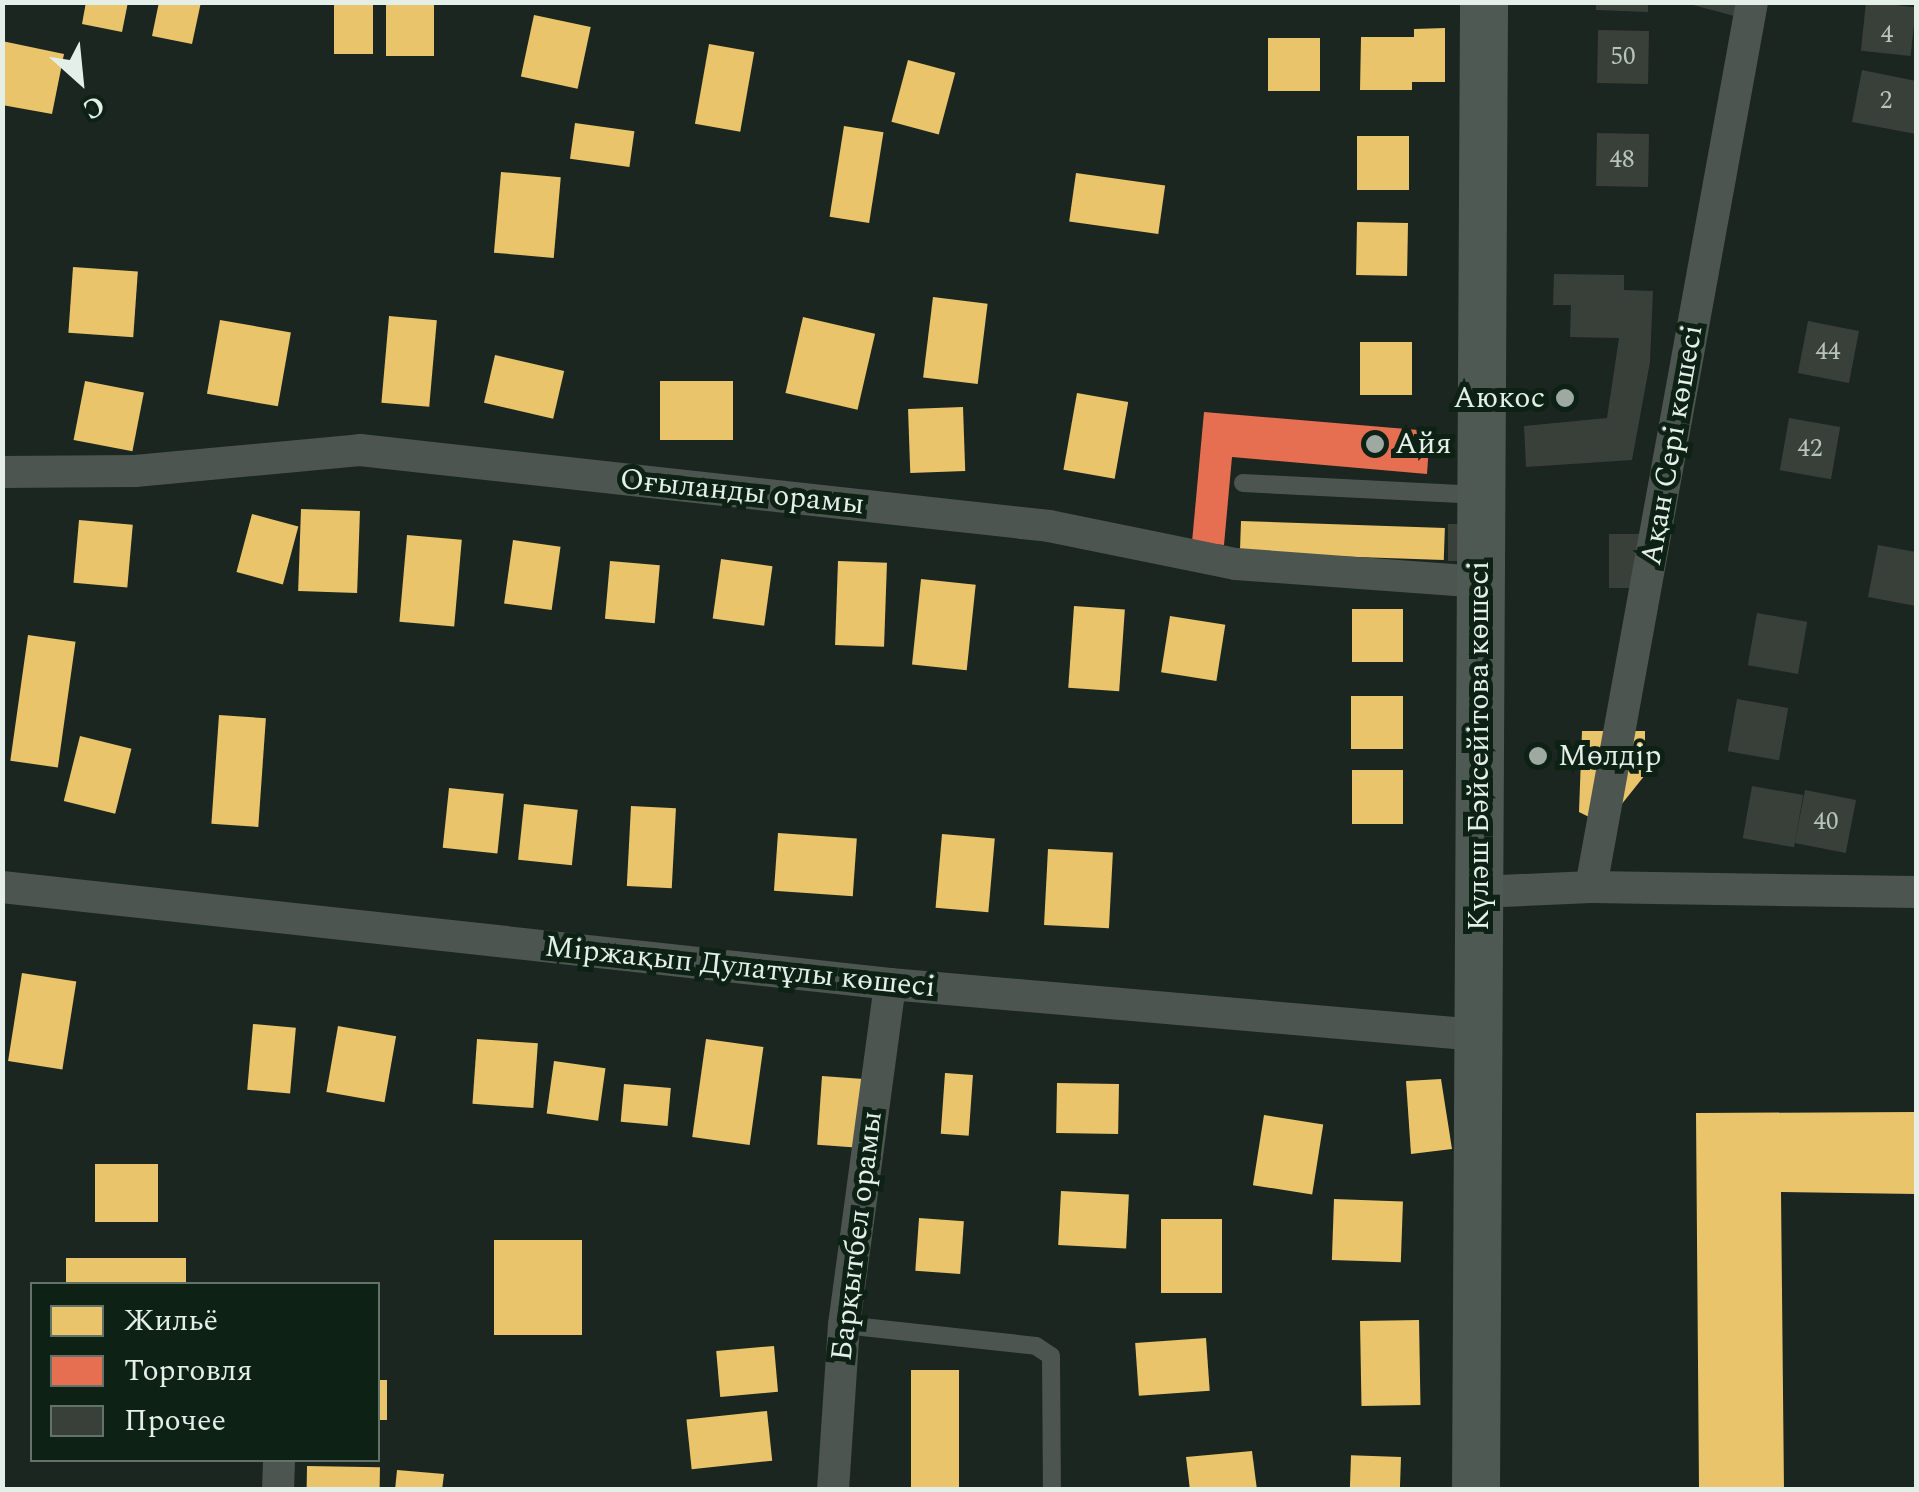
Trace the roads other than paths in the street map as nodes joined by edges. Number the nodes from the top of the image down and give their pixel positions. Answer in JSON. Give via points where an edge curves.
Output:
{"nodes":[{"id":1,"x":1484,"y":2,"type":"edge"},
{"id":2,"x":1752,"y":2,"type":"edge"},
{"id":3,"x":2,"y":472,"type":"edge"},
{"id":4,"x":1243,"y":483,"type":"dead end"},
{"id":5,"x":1480,"y":495,"type":"junction"},
{"id":6,"x":1480,"y":582,"type":"junction"},
{"id":7,"x":1591,"y":887,"type":"junction"},
{"id":8,"x":2,"y":888,"type":"edge"},
{"id":9,"x":1479,"y":892,"type":"junction"},
{"id":10,"x":1916,"y":892,"type":"edge"},
{"id":11,"x":890,"y":984,"type":"junction"},
{"id":12,"x":1478,"y":1036,"type":"junction"},
{"id":13,"x":844,"y":1325,"type":"junction"},
{"id":14,"x":280,"y":1462,"type":"edge"},
{"id":15,"x":278,"y":1490,"type":"edge"},
{"id":16,"x":834,"y":1490,"type":"edge"},
{"id":17,"x":1052,"y":1490,"type":"edge"},
{"id":18,"x":1476,"y":1490,"type":"edge"}],
"edges":[{"from":1,"to":5,"type":"street","name":"Күләш Бәйсейітова көшесі"},
{"from":2,"to":7,"type":"street","name":"Ақан Сері көшесі"},
{"from":3,"to":6,"type":"street","name":"Оғыланды орамы","via":[[135,470],[360,450],[1049,526],[1236,564]]},
{"from":4,"to":5,"type":"lane"},
{"from":5,"to":6,"type":"street","name":"Күләш Бәйсейітова көшесі"},
{"from":6,"to":9,"type":"street","name":"Күләш Бәйсейітова көшесі"},
{"from":7,"to":9,"type":"street"},
{"from":7,"to":10,"type":"street"},
{"from":8,"to":11,"type":"street","name":"Міржақып Дулатұлы көшесі"},
{"from":9,"to":12,"type":"street","name":"Күләш Бәйсейітова көшесі"},
{"from":11,"to":12,"type":"street","name":"Міржақып Дулатұлы көшесі"},
{"from":11,"to":13,"type":"street","name":"Барқытбел орамы"},
{"from":12,"to":18,"type":"street","name":"Күләш Бәйсейітова көшесі"},
{"from":13,"to":16,"type":"street","name":"Барқытбел орамы"},
{"from":13,"to":17,"type":"lane","via":[[1036,1346],[1051,1356]]},
{"from":14,"to":15,"type":"street"}]}
